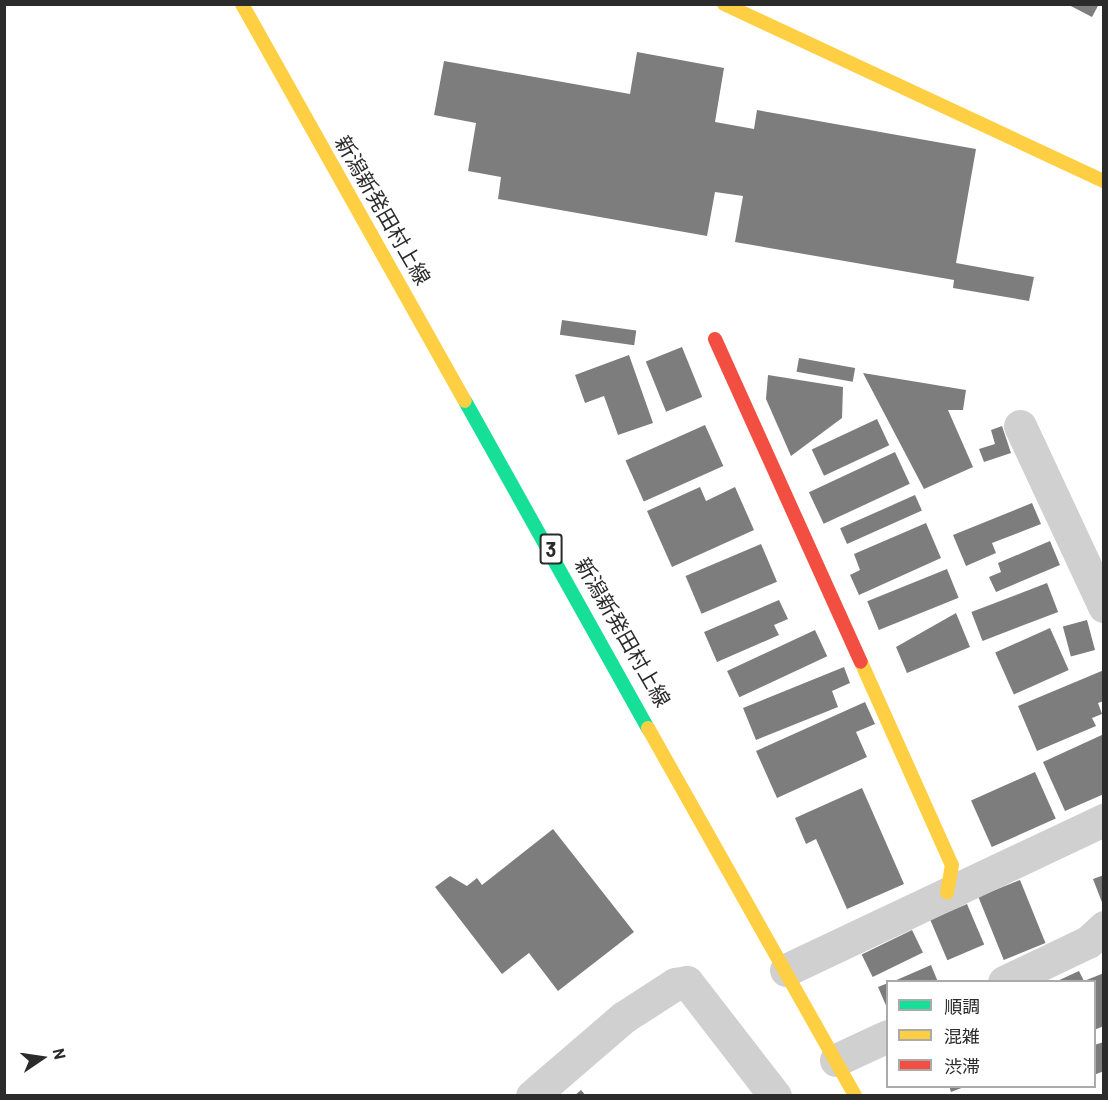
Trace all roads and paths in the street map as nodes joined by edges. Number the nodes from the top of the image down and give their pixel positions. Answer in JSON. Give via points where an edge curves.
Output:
{"nodes":[{"id":1,"x":242,"y":4,"type":"edge"},
{"id":2,"x":724,"y":4,"type":"edge"},
{"id":3,"x":1104,"y":181,"type":"edge"},
{"id":4,"x":716,"y":339,"type":"dead end"},
{"id":5,"x":1020,"y":426,"type":"dead end"},
{"id":6,"x":1104,"y":606,"type":"edge"},
{"id":7,"x":1104,"y":820,"type":"edge"},
{"id":8,"x":947,"y":893,"type":"junction"},
{"id":9,"x":1104,"y":927,"type":"edge"},
{"id":10,"x":786,"y":969,"type":"junction"},
{"id":11,"x":1006,"y":980,"type":"edge"},
{"id":12,"x":886,"y":1037,"type":"edge"},
{"id":13,"x":836,"y":1060,"type":"junction"},
{"id":14,"x":532,"y":1095,"type":"edge"},
{"id":15,"x":775,"y":1095,"type":"edge"},
{"id":16,"x":855,"y":1095,"type":"edge"}],
"edges":[{"from":1,"to":10,"type":"main road","name":"新潟新発田村上線","number":"3"},
{"from":2,"to":3,"type":"main road"},
{"from":4,"to":8,"type":"main road","via":[[952,865]]},
{"from":5,"to":6,"type":"street"},
{"from":7,"to":8,"type":"street"},
{"from":8,"to":10,"type":"street"},
{"from":9,"to":11,"type":"street","via":[[1088,942]]},
{"from":10,"to":13,"type":"main road","name":"新潟新発田村上線","number":"3"},
{"from":12,"to":13,"type":"street"},
{"from":13,"to":16,"type":"main road","name":"新潟新発田村上線","number":"3"},
{"from":14,"to":15,"type":"street","via":[[624,1017],[675,984],[687,982]]}]}
